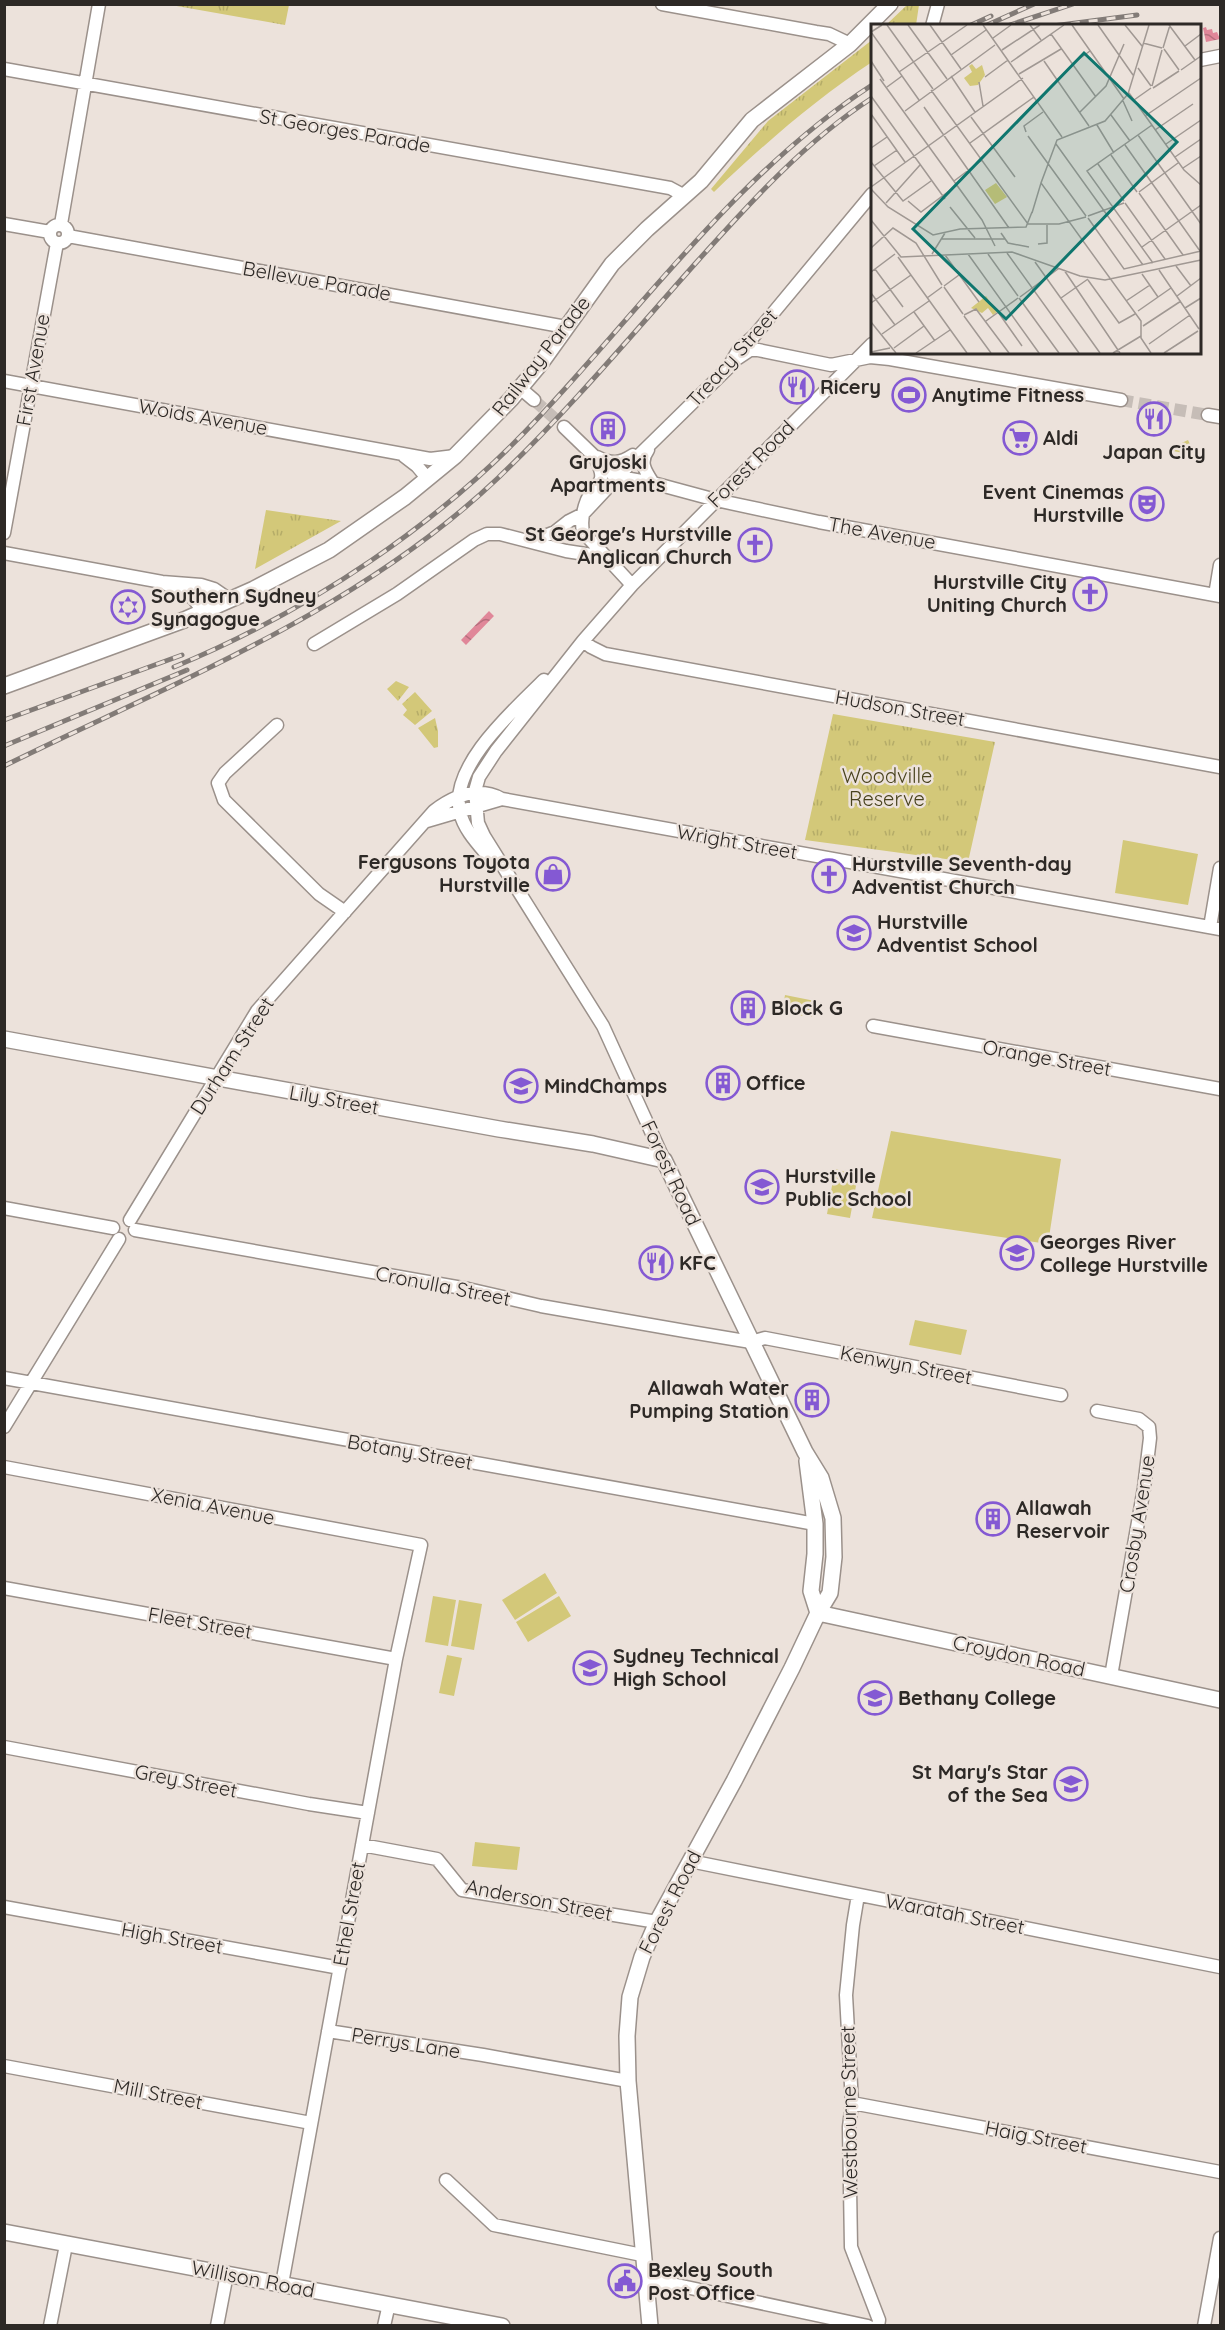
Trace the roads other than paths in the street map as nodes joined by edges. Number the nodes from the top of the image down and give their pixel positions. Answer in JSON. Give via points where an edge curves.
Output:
{"nodes":[{"id":1,"x":99,"y":4,"type":"edge"},
{"id":2,"x":662,"y":4,"type":"edge"},
{"id":3,"x":890,"y":4,"type":"edge"},
{"id":4,"x":930,"y":4,"type":"edge"},
{"id":5,"x":938,"y":4,"type":"edge"},
{"id":6,"x":931,"y":24,"type":"edge"},
{"id":7,"x":932,"y":24,"type":"edge"},
{"id":8,"x":850,"y":44,"type":"junction"},
{"id":9,"x":1221,"y":56,"type":"edge"},
{"id":10,"x":1201,"y":60,"type":"edge"},
{"id":11,"x":4,"y":69,"type":"edge"},
{"id":12,"x":86,"y":85,"type":"junction"},
{"id":13,"x":685,"y":196,"type":"junction"},
{"id":14,"x":871,"y":196,"type":"edge"},
{"id":15,"x":4,"y":224,"type":"edge"},
{"id":16,"x":58,"y":237,"type":"junction"},
{"id":17,"x":566,"y":327,"type":"junction"},
{"id":18,"x":871,"y":346,"type":"edge"},
{"id":19,"x":856,"y":361,"type":"junction"},
{"id":20,"x":728,"y":368,"type":"junction"},
{"id":21,"x":4,"y":381,"type":"edge"},
{"id":22,"x":30,"y":386,"type":"junction"},
{"id":23,"x":520,"y":388,"type":"junction"},
{"id":24,"x":534,"y":400,"type":"tunnel mouth"},
{"id":25,"x":1121,"y":400,"type":"tunnel mouth"},
{"id":26,"x":564,"y":427,"type":"tunnel mouth"},
{"id":27,"x":651,"y":445,"type":"junction"},
{"id":28,"x":400,"y":454,"type":"junction"},
{"id":29,"x":593,"y":455,"type":"junction"},
{"id":30,"x":455,"y":456,"type":"junction"},
{"id":31,"x":619,"y":477,"type":"junction"},
{"id":32,"x":428,"y":479,"type":"junction"},
{"id":33,"x":653,"y":483,"type":"junction"},
{"id":34,"x":716,"y":500,"type":"junction"},
{"id":35,"x":584,"y":514,"type":"junction"},
{"id":36,"x":562,"y":526,"type":"junction"},
{"id":37,"x":4,"y":533,"type":"edge"},
{"id":38,"x":531,"y":541,"type":"junction"},
{"id":39,"x":566,"y":551,"type":"junction"},
{"id":40,"x":4,"y":553,"type":"edge"},
{"id":41,"x":608,"y":561,"type":"junction"},
{"id":42,"x":1221,"y":566,"type":"edge"},
{"id":43,"x":162,"y":582,"type":"junction"},
{"id":44,"x":632,"y":585,"type":"junction"},
{"id":45,"x":1218,"y":595,"type":"edge"},
{"id":46,"x":230,"y":600,"type":"junction"},
{"id":47,"x":615,"y":604,"type":"junction"},
{"id":48,"x":204,"y":612,"type":"junction"},
{"id":49,"x":583,"y":641,"type":"junction"},
{"id":50,"x":314,"y":644,"type":"dead end"},
{"id":51,"x":4,"y":686,"type":"edge"},
{"id":52,"x":277,"y":725,"type":"dead end"},
{"id":53,"x":1221,"y":767,"type":"edge"},
{"id":54,"x":476,"y":793,"type":"junction"},
{"id":55,"x":459,"y":795,"type":"junction"},
{"id":56,"x":502,"y":799,"type":"junction"},
{"id":57,"x":476,"y":807,"type":"junction"},
{"id":58,"x":460,"y":811,"type":"junction"},
{"id":59,"x":423,"y":823,"type":"junction"},
{"id":60,"x":1221,"y":868,"type":"edge"},
{"id":61,"x":524,"y":901,"type":"junction"},
{"id":62,"x":345,"y":912,"type":"junction"},
{"id":63,"x":1215,"y":928,"type":"edge"},
{"id":64,"x":873,"y":1026,"type":"dead end"},
{"id":65,"x":4,"y":1039,"type":"edge"},
{"id":66,"x":217,"y":1077,"type":"junction"},
{"id":67,"x":1221,"y":1089,"type":"edge"},
{"id":68,"x":664,"y":1160,"type":"junction"},
{"id":69,"x":4,"y":1208,"type":"edge"},
{"id":70,"x":132,"y":1225,"type":"junction"},
{"id":71,"x":116,"y":1234,"type":"junction"},
{"id":72,"x":751,"y":1342,"type":"junction"},
{"id":73,"x":4,"y":1378,"type":"edge"},
{"id":74,"x":32,"y":1383,"type":"junction"},
{"id":75,"x":1061,"y":1395,"type":"dead end"},
{"id":76,"x":1096,"y":1411,"type":"dead end"},
{"id":77,"x":4,"y":1427,"type":"edge"},
{"id":78,"x":805,"y":1452,"type":"junction"},
{"id":79,"x":4,"y":1467,"type":"edge"},
{"id":80,"x":815,"y":1524,"type":"junction"},
{"id":81,"x":421,"y":1545,"type":"joint"},
{"id":82,"x":4,"y":1588,"type":"edge"},
{"id":83,"x":818,"y":1613,"type":"junction"},
{"id":84,"x":396,"y":1659,"type":"junction"},
{"id":85,"x":1111,"y":1676,"type":"junction"},
{"id":86,"x":1221,"y":1700,"type":"edge"},
{"id":87,"x":4,"y":1747,"type":"edge"},
{"id":88,"x":368,"y":1813,"type":"junction"},
{"id":89,"x":362,"y":1845,"type":"junction"},
{"id":90,"x":690,"y":1861,"type":"junction"},
{"id":91,"x":858,"y":1895,"type":"junction"},
{"id":92,"x":4,"y":1907,"type":"edge"},
{"id":93,"x":657,"y":1922,"type":"junction"},
{"id":94,"x":1221,"y":1967,"type":"edge"},
{"id":95,"x":340,"y":1968,"type":"junction"},
{"id":96,"x":328,"y":2031,"type":"junction"},
{"id":97,"x":4,"y":2066,"type":"edge"},
{"id":98,"x":628,"y":2081,"type":"junction"},
{"id":99,"x":852,"y":2103,"type":"junction"},
{"id":100,"x":311,"y":2122,"type":"junction"},
{"id":101,"x":1221,"y":2172,"type":"edge"},
{"id":102,"x":446,"y":2180,"type":"dead end"},
{"id":103,"x":4,"y":2232,"type":"edge"},
{"id":104,"x":1221,"y":2238,"type":"edge"},
{"id":105,"x":66,"y":2245,"type":"junction"},
{"id":106,"x":642,"y":2255,"type":"junction"},
{"id":107,"x":227,"y":2274,"type":"junction"},
{"id":108,"x":644,"y":2278,"type":"junction"},
{"id":109,"x":282,"y":2284,"type":"junction"},
{"id":110,"x":389,"y":2304,"type":"junction"},
{"id":111,"x":50,"y":2325,"type":"edge"},
{"id":112,"x":217,"y":2325,"type":"edge"},
{"id":113,"x":384,"y":2325,"type":"edge"},
{"id":114,"x":502,"y":2325,"type":"edge"},
{"id":115,"x":650,"y":2325,"type":"edge"},
{"id":116,"x":868,"y":2325,"type":"edge"},
{"id":117,"x":878,"y":2325,"type":"edge"},
{"id":118,"x":1204,"y":2325,"type":"edge"}],
"edges":[{"from":1,"to":12,"type":"street"},
{"from":2,"to":8,"type":"street","via":[[822,33]]},
{"from":3,"to":8,"type":"main road","name":"Railway Parade"},
{"from":4,"to":6,"type":"street"},
{"from":5,"to":7,"type":"street"},
{"from":8,"to":13,"type":"main road","name":"Railway Parade","via":[[752,120]]},
{"from":9,"to":10,"type":"street"},
{"from":11,"to":12,"type":"street","name":"St Georges Parade"},
{"from":12,"to":13,"type":"street","name":"St Georges Parade","via":[[670,188]]},
{"from":12,"to":16,"type":"street","via":[[61,224],[66,227]]},
{"from":13,"to":17,"type":"main road","name":"Railway Parade","via":[[612,264]]},
{"from":14,"to":20,"type":"street","name":"Treacy Street","via":[[739,349]]},
{"from":15,"to":16,"type":"street","name":"Bellevue Parade"},
{"from":16,"to":17,"type":"street","name":"Bellevue Parade"},
{"from":16,"to":22,"type":"street","name":"First Avenue"},
{"from":17,"to":23,"type":"main road","name":"Railway Parade"},
{"from":18,"to":19,"type":"street","name":"Forest Road"},
{"from":19,"to":20,"type":"street","via":[[831,365],[758,350],[743,354]]},
{"from":19,"to":25,"type":"street","via":[[870,357],[890,359]]},
{"from":19,"to":34,"type":"street","name":"Forest Road"},
{"from":20,"to":27,"type":"street","name":"Treacy Street"},
{"from":21,"to":22,"type":"street","name":"Woids Avenue"},
{"from":22,"to":28,"type":"street","name":"Woids Avenue"},
{"from":22,"to":37,"type":"street","name":"First Avenue"},
{"from":23,"to":24,"type":"street"},
{"from":23,"to":30,"type":"main road","name":"Railway Parade"},
{"from":26,"to":29,"type":"street","name":"The Avenue"},
{"from":27,"to":29,"type":"street","via":[[620,462],[609,463]]},
{"from":27,"to":31,"type":"street","name":"Treacy Street"},
{"from":27,"to":33,"type":"street","via":[[642,463]]},
{"from":28,"to":30,"type":"street","name":"Woids Avenue","via":[[430,459]]},
{"from":28,"to":32,"type":"street","name":"Woids Avenue"},
{"from":29,"to":31,"type":"street","name":"The Avenue","via":[[606,470]]},
{"from":29,"to":35,"type":"street","via":[[601,479],[588,498]]},
{"from":30,"to":32,"type":"main road","name":"Railway Parade"},
{"from":31,"to":33,"type":"street","name":"The Avenue"},
{"from":31,"to":35,"type":"street","name":"Treacy Street"},
{"from":32,"to":46,"type":"main road","name":"Railway Parade","via":[[329,550]]},
{"from":33,"to":34,"type":"street","name":"The Avenue"},
{"from":34,"to":44,"type":"street","name":"Forest Road"},
{"from":34,"to":45,"type":"street","name":"The Avenue"},
{"from":35,"to":36,"type":"street","name":"Treacy Street"},
{"from":35,"to":41,"type":"street","via":[[584,532]]},
{"from":36,"to":38,"type":"street","name":"Treacy Street"},
{"from":36,"to":39,"type":"street","via":[[561,539]]},
{"from":38,"to":39,"type":"street"},
{"from":38,"to":50,"type":"street","via":[[494,534],[474,540],[397,594]]},
{"from":39,"to":41,"type":"street"},
{"from":40,"to":43,"type":"street"},
{"from":41,"to":44,"type":"street"},
{"from":41,"to":47,"type":"street","via":[[617,584]]},
{"from":42,"to":45,"type":"street"},
{"from":43,"to":46,"type":"street","via":[[201,585]]},
{"from":43,"to":48,"type":"street","via":[[193,598]]},
{"from":44,"to":47,"type":"street","name":"Forest Road"},
{"from":46,"to":48,"type":"main road","name":"Railway Parade"},
{"from":47,"to":49,"type":"street","name":"Forest Road"},
{"from":48,"to":51,"type":"main road","name":"Railway Parade"},
{"from":49,"to":53,"type":"street","name":"Hudson Street","via":[[597,651],[615,656]]},
{"from":49,"to":54,"type":"street","name":"Forest Road","via":[[486,765]]},
{"from":49,"to":55,"type":"street","name":"Forest Road","via":[[484,745],[462,780]]},
{"from":52,"to":62,"type":"street","via":[[225,773],[218,789],[224,800],[319,894]]},
{"from":54,"to":55,"type":"street","name":"Wright Street"},
{"from":54,"to":56,"type":"street","name":"Wright Street","via":[[490,792]]},
{"from":54,"to":57,"type":"street","name":"Forest Road"},
{"from":55,"to":58,"type":"street","name":"Forest Road"},
{"from":55,"to":59,"type":"street","name":"Durham Street"},
{"from":56,"to":57,"type":"street","name":"Wright Street"},
{"from":56,"to":63,"type":"street","name":"Wright Street"},
{"from":57,"to":58,"type":"street"},
{"from":57,"to":61,"type":"street","name":"Forest Road","via":[[484,836]]},
{"from":58,"to":59,"type":"street"},
{"from":58,"to":61,"type":"street","name":"Forest Road","via":[[473,838]]},
{"from":59,"to":62,"type":"street","name":"Durham Street"},
{"from":60,"to":63,"type":"street"},
{"from":61,"to":68,"type":"street","name":"Forest Road","via":[[603,1026]]},
{"from":62,"to":66,"type":"street","name":"Durham Street","via":[[257,1011]]},
{"from":64,"to":67,"type":"street","name":"Orange Street"},
{"from":65,"to":66,"type":"main road","name":"Lily Street"},
{"from":66,"to":68,"type":"main road","name":"Lily Street"},
{"from":66,"to":70,"type":"street","name":"Durham Street"},
{"from":68,"to":72,"type":"main road","name":"Forest Road"},
{"from":69,"to":71,"type":"street"},
{"from":70,"to":71,"type":"street","via":[[129,1239]]},
{"from":70,"to":71,"type":"street","via":[[119,1220]]},
{"from":70,"to":72,"type":"street","name":"Cronulla Street","via":[[553,1308]]},
{"from":71,"to":74,"type":"street"},
{"from":72,"to":75,"type":"street","name":"Kenwyn Street","via":[[765,1338]]},
{"from":72,"to":78,"type":"main road","name":"Forest Road"},
{"from":73,"to":74,"type":"street","name":"Botany Street"},
{"from":74,"to":77,"type":"street"},
{"from":74,"to":80,"type":"street","name":"Botany Street"},
{"from":76,"to":85,"type":"street","name":"Crosby Avenue","via":[[1139,1419],[1151,1432]]},
{"from":78,"to":80,"type":"main road","name":"Forest Road"},
{"from":78,"to":83,"type":"main road","name":"Forest Road","via":[[821,1478],[834,1527],[830,1593]]},
{"from":79,"to":81,"type":"street","name":"Xenia Avenue"},
{"from":80,"to":83,"type":"main road","name":"Forest Road","via":[[811,1591]]},
{"from":81,"to":84,"type":"street","name":"Ethel Street"},
{"from":82,"to":84,"type":"street","name":"Fleet Street"},
{"from":83,"to":85,"type":"main road","name":"Croydon Road"},
{"from":83,"to":90,"type":"main road","name":"Forest Road","via":[[763,1727]]},
{"from":84,"to":88,"type":"street","name":"Ethel Street"},
{"from":85,"to":86,"type":"main road","name":"Croydon Road"},
{"from":87,"to":88,"type":"street","name":"Grey Street"},
{"from":88,"to":89,"type":"street","name":"Ethel Street"},
{"from":89,"to":93,"type":"street","name":"Anderson Street","via":[[437,1859],[462,1890]]},
{"from":89,"to":95,"type":"street","name":"Ethel Street"},
{"from":90,"to":91,"type":"street","name":"Waratah Street"},
{"from":90,"to":93,"type":"main road","name":"Forest Road"},
{"from":91,"to":94,"type":"street","name":"Waratah Street"},
{"from":91,"to":99,"type":"street","name":"Westbourne Street","via":[[846,1995]]},
{"from":92,"to":95,"type":"street","name":"High Street"},
{"from":93,"to":98,"type":"main road","name":"Forest Road","via":[[630,1997]]},
{"from":95,"to":96,"type":"street","name":"Ethel Street"},
{"from":96,"to":98,"type":"street","name":"Perrys Lane"},
{"from":96,"to":100,"type":"street","name":"Ethel Street"},
{"from":97,"to":100,"type":"street","name":"Mill Street"},
{"from":98,"to":106,"type":"main road","name":"Forest Road"},
{"from":99,"to":101,"type":"street","name":"Haig Street"},
{"from":99,"to":117,"type":"street","name":"Westbourne Street","via":[[852,2247]]},
{"from":100,"to":109,"type":"street","name":"Ethel Street"},
{"from":102,"to":106,"type":"street","via":[[495,2225]]},
{"from":103,"to":105,"type":"main road","name":"Willison Road"},
{"from":104,"to":118,"type":"street"},
{"from":105,"to":107,"type":"main road","name":"Willison Road"},
{"from":105,"to":111,"type":"street"},
{"from":106,"to":108,"type":"main road","name":"Forest Road"},
{"from":107,"to":109,"type":"main road","name":"Willison Road"},
{"from":107,"to":112,"type":"street"},
{"from":108,"to":115,"type":"main road","name":"Forest Road"},
{"from":108,"to":116,"type":"street"},
{"from":109,"to":110,"type":"main road","name":"Willison Road"},
{"from":110,"to":113,"type":"street"},
{"from":110,"to":114,"type":"main road","name":"Willison Road"}]}
